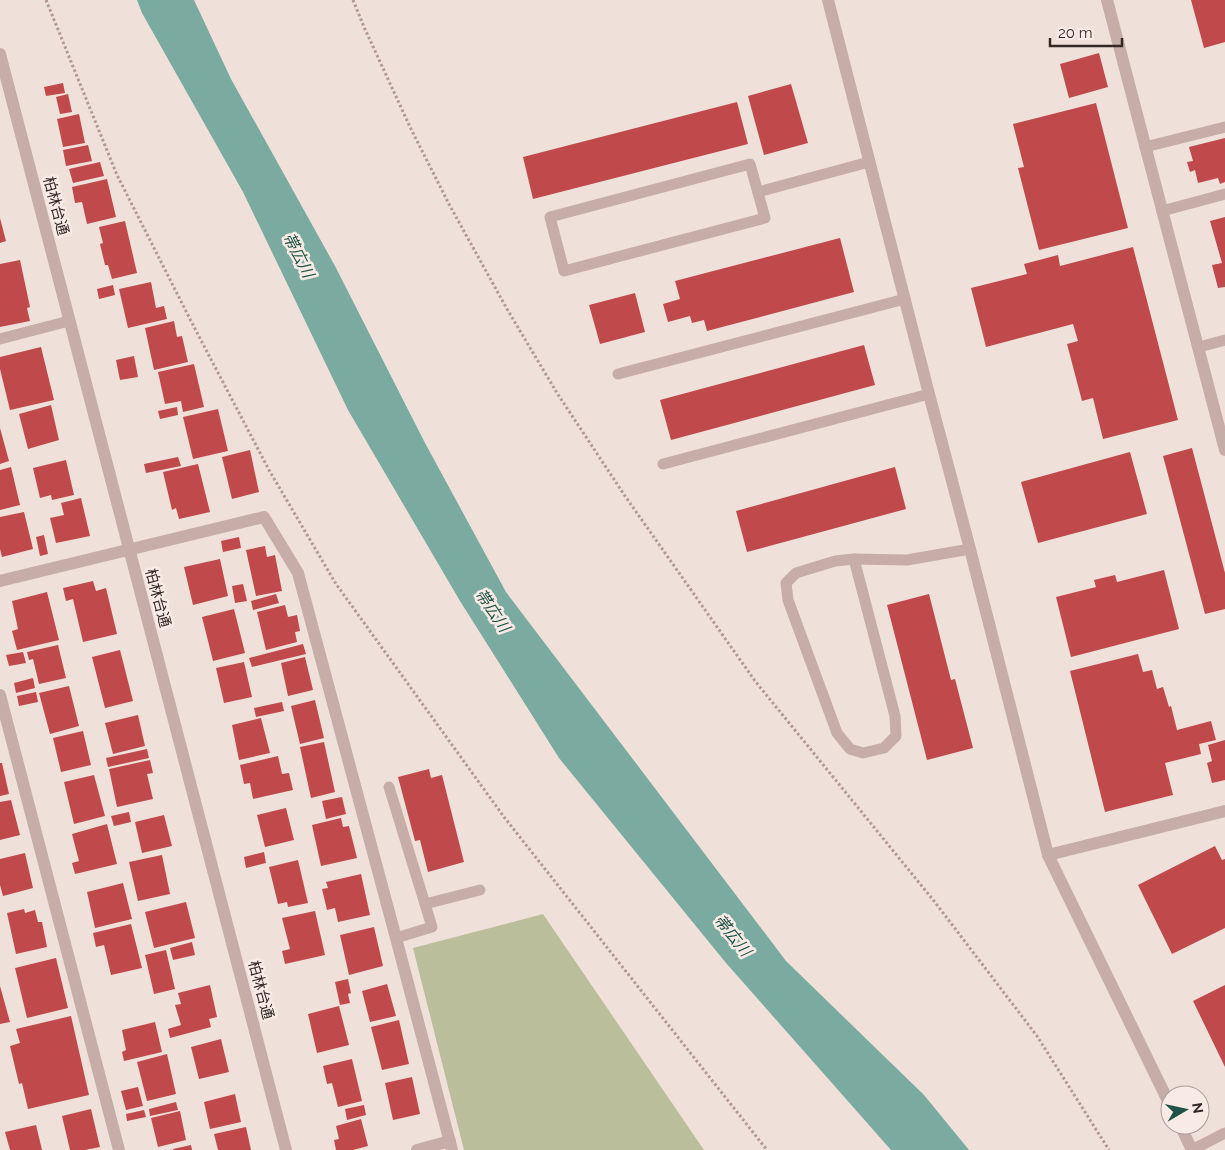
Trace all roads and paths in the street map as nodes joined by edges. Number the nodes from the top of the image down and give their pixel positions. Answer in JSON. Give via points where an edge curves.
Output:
{"nodes":[{"id":1,"x":46,"y":0,"type":"edge"},
{"id":2,"x":353,"y":0,"type":"edge"},
{"id":3,"x":828,"y":0,"type":"edge"},
{"id":4,"x":1107,"y":0,"type":"edge"},
{"id":5,"x":0,"y":54,"type":"edge"},
{"id":6,"x":1225,"y":127,"type":"edge"},
{"id":7,"x":1146,"y":147,"type":"junction"},
{"id":8,"x":869,"y":162,"type":"junction"},
{"id":9,"x":758,"y":192,"type":"junction"},
{"id":10,"x":1225,"y":194,"type":"edge"},
{"id":11,"x":1162,"y":211,"type":"junction"},
{"id":12,"x":905,"y":298,"type":"junction"},
{"id":13,"x":69,"y":321,"type":"junction"},
{"id":14,"x":0,"y":339,"type":"edge"},
{"id":15,"x":1225,"y":340,"type":"edge"},
{"id":16,"x":1198,"y":347,"type":"junction"},
{"id":17,"x":618,"y":374,"type":"dead end"},
{"id":18,"x":929,"y":394,"type":"junction"},
{"id":19,"x":1225,"y":450,"type":"edge"},
{"id":20,"x":662,"y":464,"type":"dead end"},
{"id":21,"x":129,"y":549,"type":"junction"},
{"id":22,"x":970,"y":549,"type":"junction"},
{"id":23,"x":854,"y":559,"type":"junction"},
{"id":24,"x":0,"y":581,"type":"edge"},
{"id":25,"x":0,"y":695,"type":"edge"},
{"id":26,"x":389,"y":787,"type":"dead end"},
{"id":27,"x":1225,"y":811,"type":"edge"},
{"id":28,"x":1048,"y":855,"type":"junction"},
{"id":29,"x":480,"y":890,"type":"dead end"},
{"id":30,"x":425,"y":904,"type":"junction"},
{"id":31,"x":396,"y":938,"type":"junction"},
{"id":32,"x":1160,"y":1085,"type":"edge"},
{"id":33,"x":1225,"y":1133,"type":"edge"},
{"id":34,"x":1185,"y":1135,"type":"edge"},
{"id":35,"x":451,"y":1146,"type":"edge"},
{"id":36,"x":119,"y":1150,"type":"edge"},
{"id":37,"x":286,"y":1150,"type":"edge"},
{"id":38,"x":417,"y":1150,"type":"edge"},
{"id":39,"x":767,"y":1150,"type":"edge"},
{"id":40,"x":1109,"y":1150,"type":"edge"},
{"id":41,"x":1192,"y":1150,"type":"edge"}],
"edges":[{"from":1,"to":39,"type":"path","via":[[117,176],[269,470],[336,584],[504,817]]},
{"from":2,"to":40,"type":"path","via":[[450,206],[557,393],[755,681],[934,901],[1037,1036]]},
{"from":3,"to":8,"type":"street"},
{"from":4,"to":7,"type":"street"},
{"from":5,"to":13,"type":"street","name":"柏林台通"},
{"from":6,"to":7,"type":"lane"},
{"from":7,"to":11,"type":"street"},
{"from":8,"to":9,"type":"lane"},
{"from":8,"to":12,"type":"street"},
{"from":9,"to":9,"type":"lane","via":[[750,164],[550,217],[564,270],[765,218]]},
{"from":10,"to":11,"type":"lane"},
{"from":11,"to":16,"type":"street"},
{"from":12,"to":17,"type":"lane"},
{"from":12,"to":18,"type":"street"},
{"from":13,"to":14,"type":"lane"},
{"from":13,"to":21,"type":"street","name":"柏林台通"},
{"from":15,"to":16,"type":"lane"},
{"from":16,"to":19,"type":"street"},
{"from":18,"to":20,"type":"lane"},
{"from":18,"to":22,"type":"street"},
{"from":21,"to":24,"type":"street"},
{"from":21,"to":31,"type":"street","via":[[264,517],[298,573]]},
{"from":21,"to":37,"type":"street","name":"柏林台通"},
{"from":22,"to":23,"type":"lane","via":[[907,560]]},
{"from":22,"to":28,"type":"street"},
{"from":23,"to":23,"type":"lane","via":[[796,573],[786,583],[788,600],[837,733],[850,749],[863,753],[884,748],[896,736],[895,716]]},
{"from":25,"to":36,"type":"street"},
{"from":26,"to":30,"type":"lane"},
{"from":27,"to":28,"type":"street"},
{"from":28,"to":32,"type":"street"},
{"from":29,"to":30,"type":"lane"},
{"from":30,"to":31,"type":"lane","via":[[432,927]]},
{"from":31,"to":35,"type":"street"},
{"from":33,"to":41,"type":"lane"},
{"from":34,"to":41,"type":"street"},
{"from":35,"to":38,"type":"street"}]}
